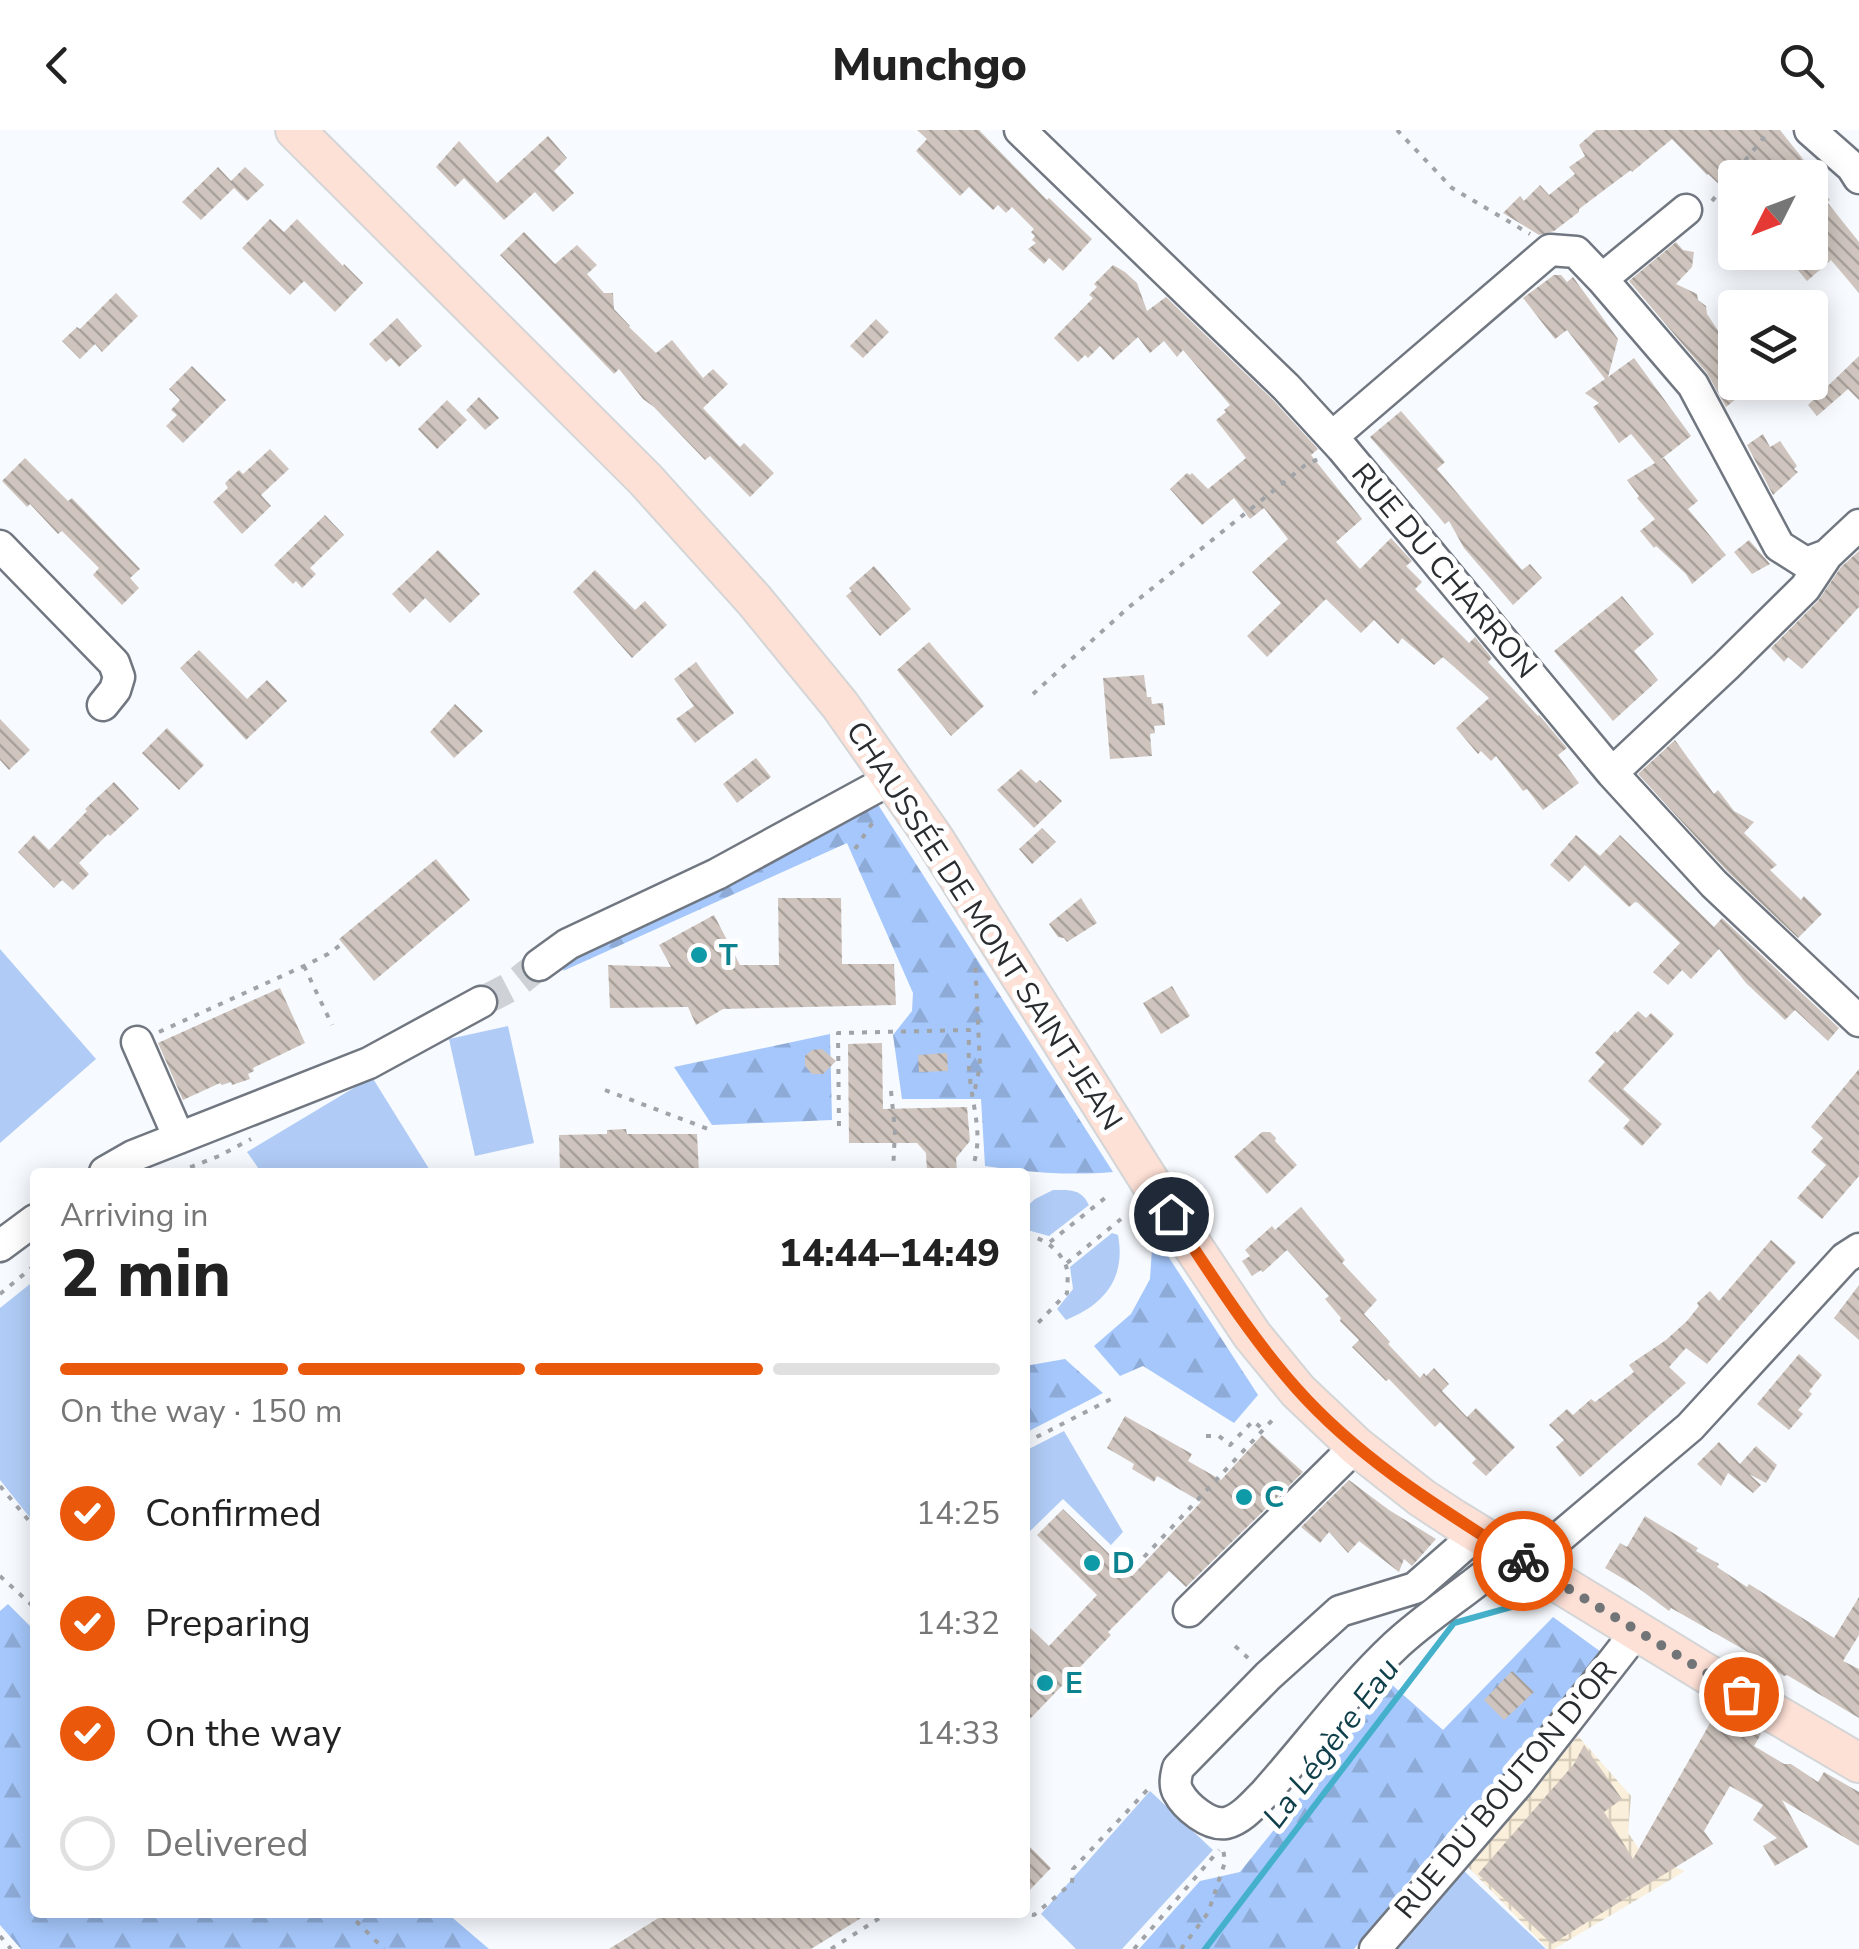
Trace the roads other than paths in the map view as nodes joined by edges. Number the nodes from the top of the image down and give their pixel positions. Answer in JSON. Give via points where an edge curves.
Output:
{"nodes":[{"id":1,"x":295,"y":130,"type":"edge"},
{"id":2,"x":1020,"y":130,"type":"edge"},
{"id":3,"x":1810,"y":130,"type":"edge"},
{"id":4,"x":1857,"y":169,"type":"edge"},
{"id":5,"x":1686,"y":210,"type":"road end"},
{"id":6,"x":1602,"y":279,"type":"junction"},
{"id":7,"x":1337,"y":443,"type":"junction"},
{"id":8,"x":1859,"y":525,"type":"edge"},
{"id":9,"x":0,"y":546,"type":"edge"},
{"id":10,"x":1827,"y":554,"type":"junction"},
{"id":11,"x":103,"y":705,"type":"dead end"},
{"id":12,"x":1612,"y":773,"type":"junction"},
{"id":13,"x":887,"y":793,"type":"junction"},
{"id":14,"x":538,"y":965,"type":"tunnel mouth"},
{"id":15,"x":480,"y":1002,"type":"tunnel mouth"},
{"id":16,"x":1859,"y":1022,"type":"edge"},
{"id":17,"x":137,"y":1042,"type":"road end"},
{"id":18,"x":178,"y":1138,"type":"junction"},
{"id":19,"x":112,"y":1168,"type":"edge"},
{"id":20,"x":30,"y":1224,"type":"edge"},
{"id":21,"x":0,"y":1246,"type":"edge"},
{"id":22,"x":1859,"y":1249,"type":"edge"},
{"id":23,"x":1356,"y":1446,"type":"junction"},
{"id":24,"x":1478,"y":1533,"type":"junction"},
{"id":25,"x":1520,"y":1559,"type":"junction"},
{"id":26,"x":1189,"y":1611,"type":"dead end"},
{"id":27,"x":1637,"y":1631,"type":"junction"},
{"id":28,"x":1859,"y":1763,"type":"edge"},
{"id":29,"x":1374,"y":1949,"type":"edge"}],
"edges":[{"from":1,"to":13,"type":"main road","name":"CHAUSSÉE DE MONT SAINT-JEAN","via":[[645,479],[734,577],[796,649]]},
{"from":2,"to":7,"type":"street","name":"RUE DU CHARRON"},
{"from":3,"to":4,"type":"street"},
{"from":5,"to":6,"type":"street"},
{"from":6,"to":7,"type":"street","via":[[1576,252],[1554,250]]},
{"from":6,"to":10,"type":"street","via":[[1693,385],[1779,546],[1806,563]]},
{"from":7,"to":12,"type":"street","name":"RUE DU CHARRON"},
{"from":8,"to":10,"type":"street"},
{"from":9,"to":11,"type":"street","via":[[114,664],[120,677]]},
{"from":10,"to":12,"type":"street","via":[[1805,588]]},
{"from":12,"to":16,"type":"street","name":"RUE DU CHARRON","via":[[1714,884]]},
{"from":13,"to":14,"type":"street","via":[[568,944]]},
{"from":13,"to":23,"type":"main road","name":"CHAUSSÉE DE MONT SAINT-JEAN","via":[[984,916],[1252,1335]]},
{"from":15,"to":18,"type":"street","via":[[368,1063]]},
{"from":17,"to":18,"type":"street"},
{"from":18,"to":19,"type":"street"},
{"from":20,"to":21,"type":"street"},
{"from":22,"to":25,"type":"street","via":[[1690,1427]]},
{"from":23,"to":24,"type":"main road","name":"CHAUSSÉE DE MONT SAINT-JEAN"},
{"from":23,"to":26,"type":"street"},
{"from":24,"to":25,"type":"main road","name":"CHAUSSÉE DE MONT SAINT-JEAN"},
{"from":24,"to":25,"type":"street","via":[[1415,1588],[1340,1612],[1178,1768],[1178,1792],[1218,1824],[1243,1815],[1393,1648]]},
{"from":25,"to":27,"type":"main road","name":"CHAUSSÉE DE MONT SAINT-JEAN"},
{"from":27,"to":28,"type":"main road","name":"CHAUSSÉE DE MONT SAINT-JEAN"},
{"from":27,"to":29,"type":"street","name":"RUE DU BOUTON D'OR","via":[[1519,1782]]}]}
